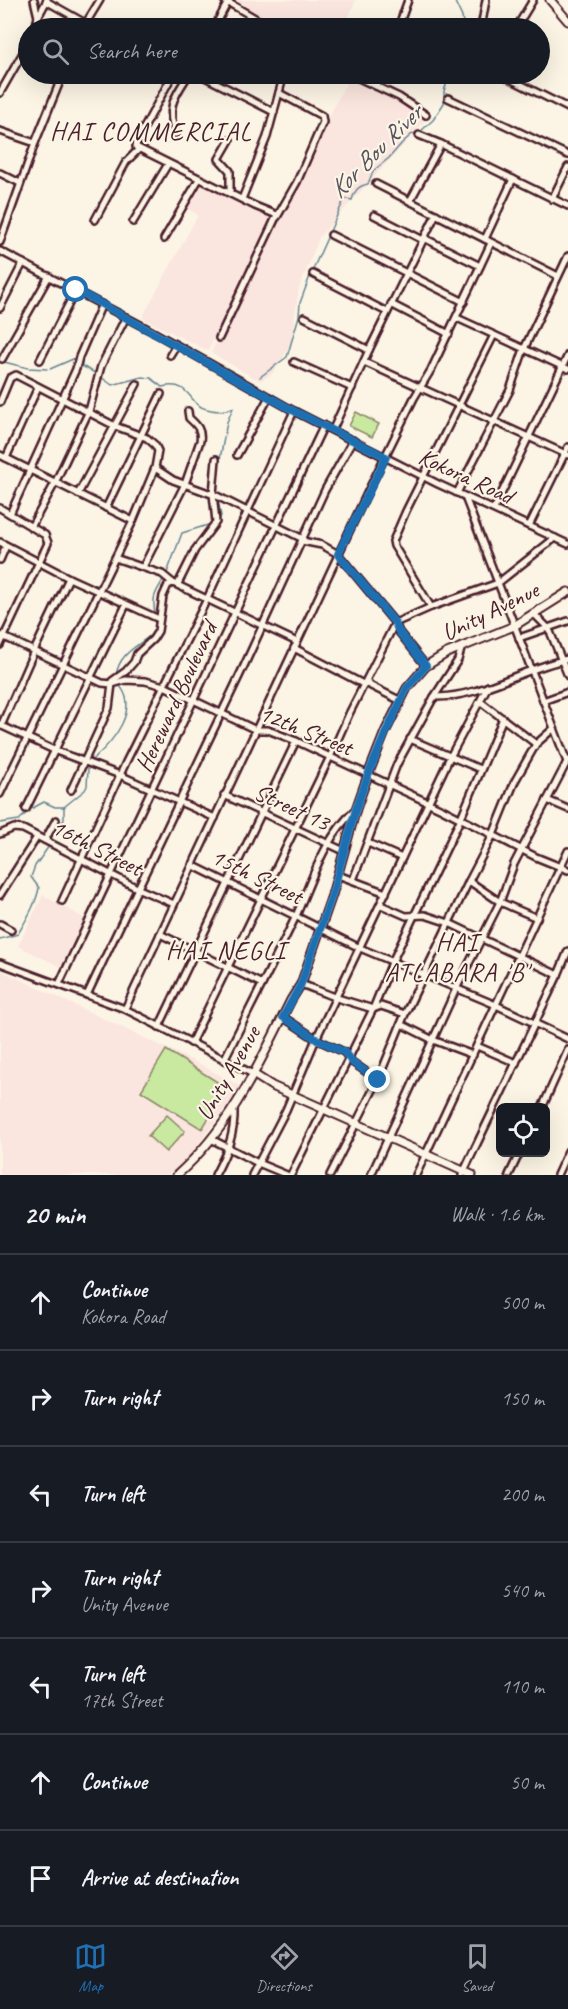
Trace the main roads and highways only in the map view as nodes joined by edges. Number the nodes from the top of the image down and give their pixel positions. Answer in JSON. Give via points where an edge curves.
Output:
{"nodes":[{"id":1,"x":550,"y":0,"type":"edge"},
{"id":2,"x":568,"y":21,"type":"edge"},
{"id":3,"x":568,"y":592,"type":"edge"},
{"id":4,"x":253,"y":1074,"type":"junction"},
{"id":5,"x":466,"y":1174,"type":"edge"},
{"id":6,"x":177,"y":1175,"type":"edge"}],
"edges":[{"from":1,"to":2,"type":"main road"},
{"from":3,"to":4,"type":"main road","name":"Unity Avenue","via":[[514,626],[462,646],[426,666],[413,680],[368,775],[301,984]]},
{"from":4,"to":5,"type":"main road"},
{"from":4,"to":6,"type":"main road","name":"Unity Avenue","via":[[212,1139]]}]}
